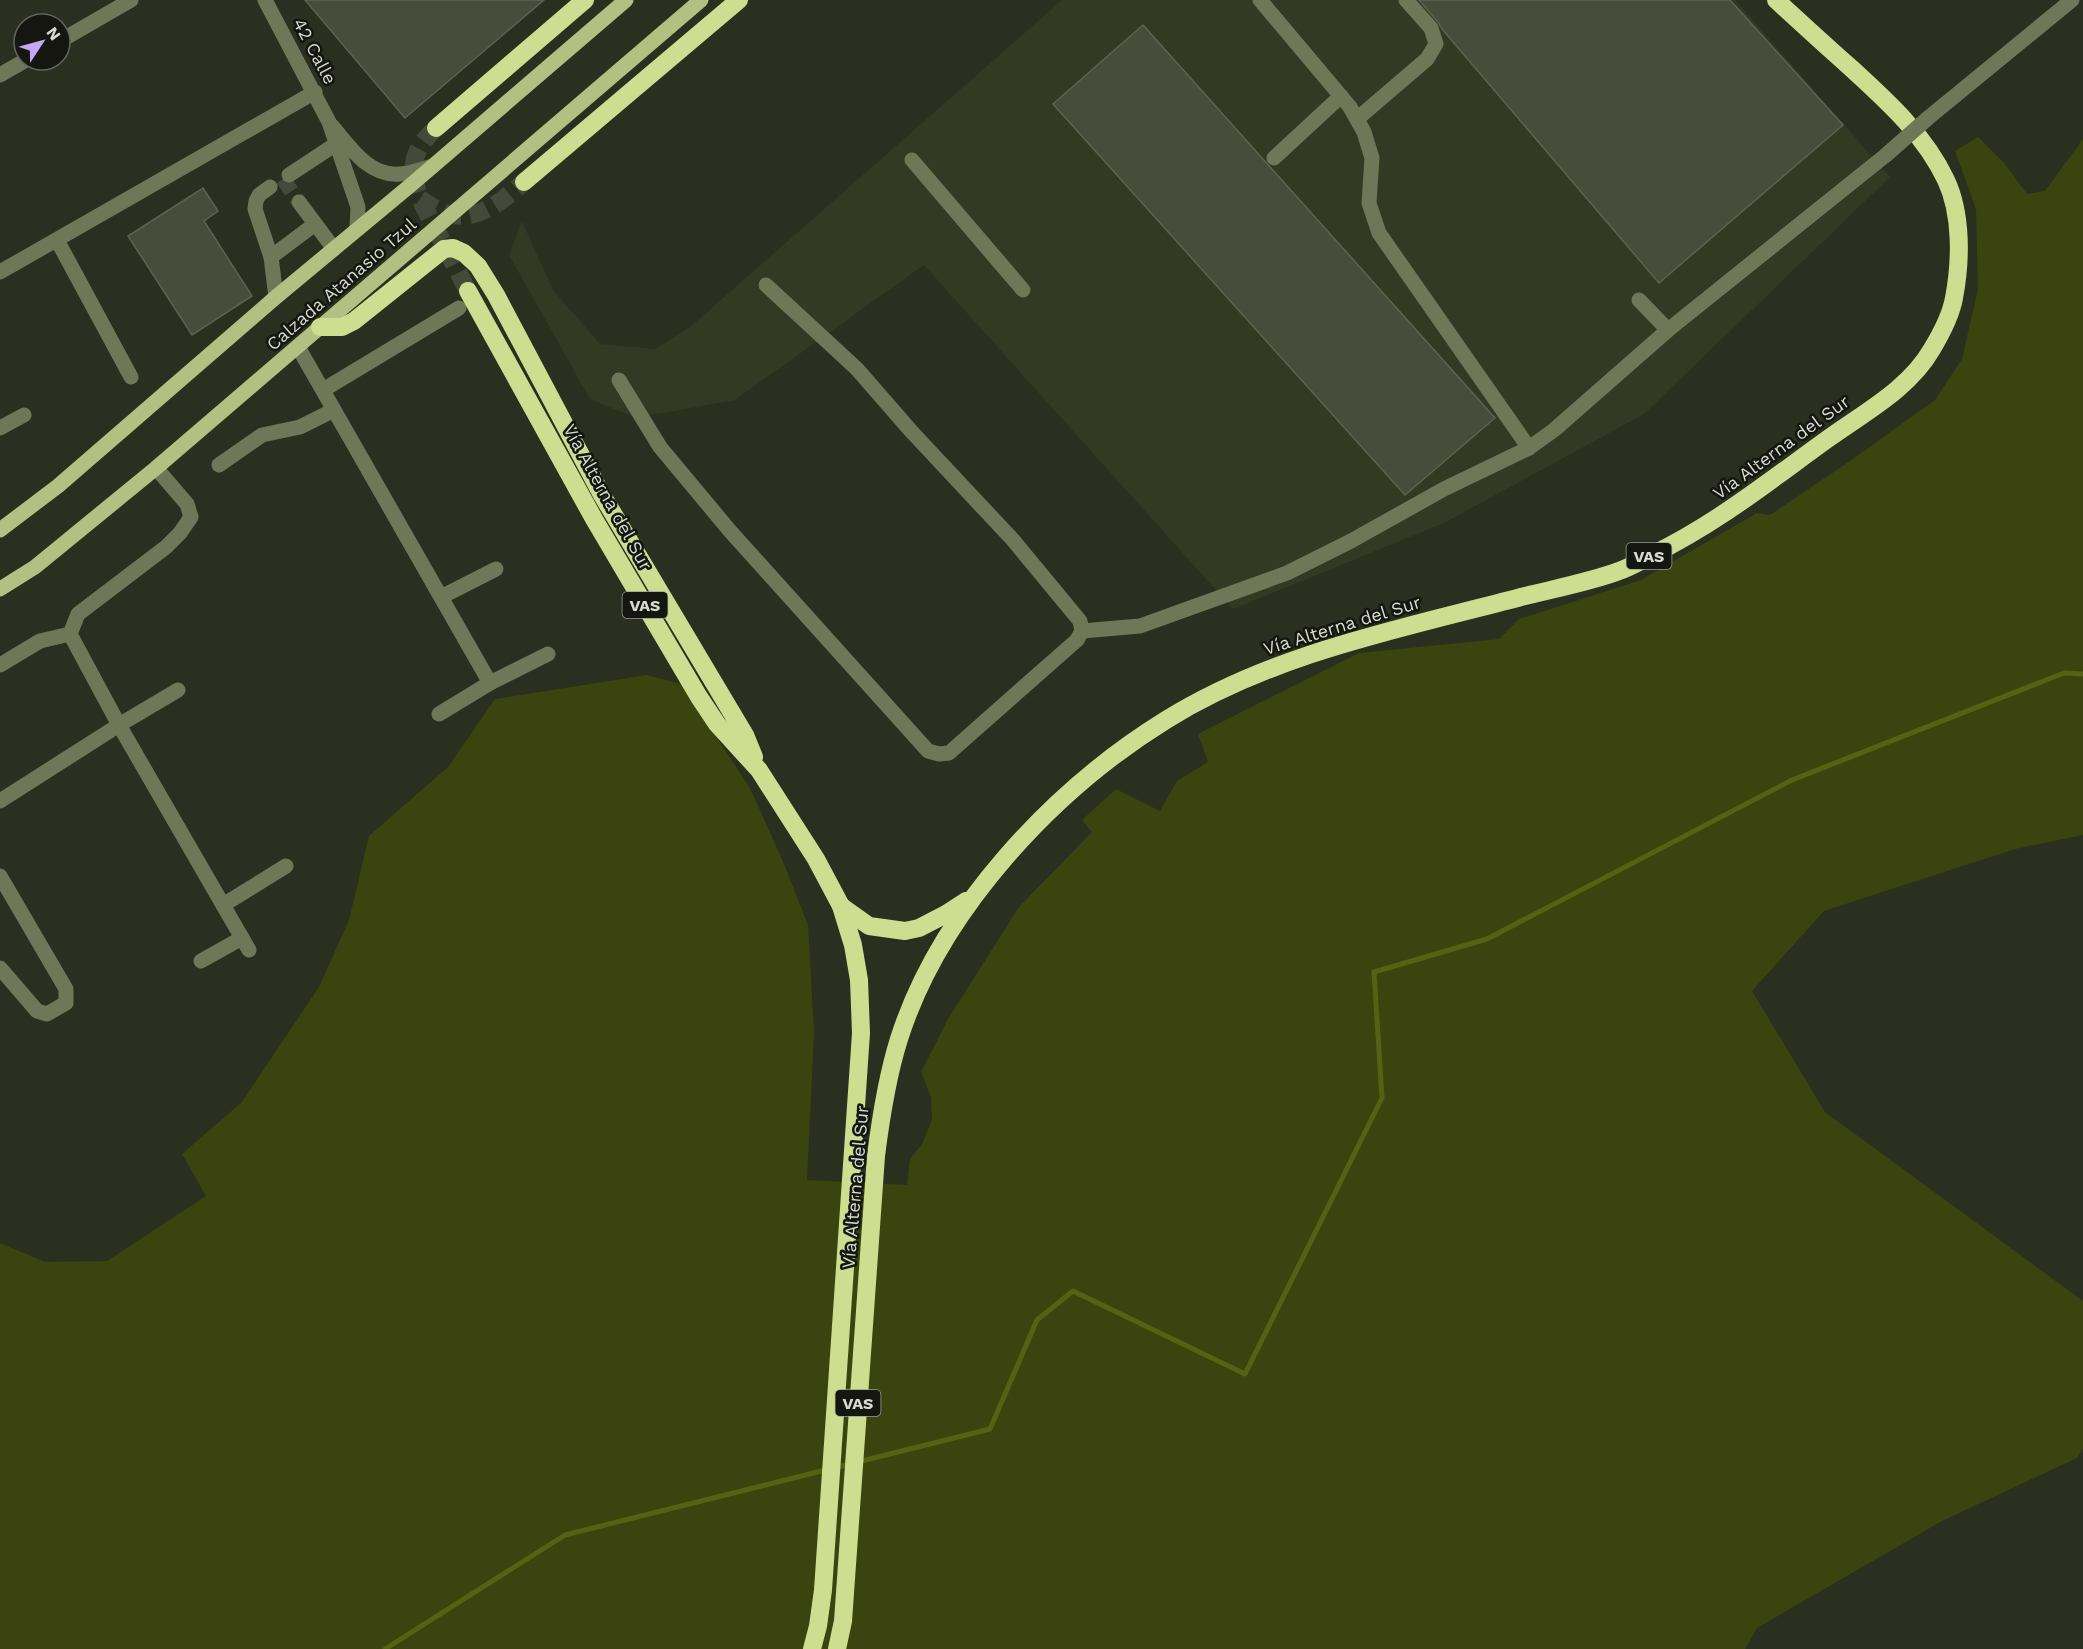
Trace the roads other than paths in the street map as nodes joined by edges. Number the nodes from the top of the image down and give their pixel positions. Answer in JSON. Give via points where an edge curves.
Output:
{"nodes":[{"id":1,"x":131,"y":0,"type":"edge"},
{"id":2,"x":585,"y":0,"type":"edge"},
{"id":3,"x":626,"y":0,"type":"edge"},
{"id":4,"x":701,"y":0,"type":"edge"},
{"id":5,"x":739,"y":0,"type":"edge"},
{"id":6,"x":1260,"y":0,"type":"edge"},
{"id":7,"x":1406,"y":0,"type":"edge"},
{"id":8,"x":1776,"y":0,"type":"edge"},
{"id":9,"x":2072,"y":0,"type":"edge"},
{"id":10,"x":268,"y":1,"type":"edge"},
{"id":11,"x":72,"y":34,"type":"edge"},
{"id":12,"x":315,"y":92,"type":"junction"},
{"id":13,"x":1341,"y":96,"type":"junction"},
{"id":14,"x":1357,"y":119,"type":"junction"},
{"id":15,"x":328,"y":122,"type":"junction"},
{"id":16,"x":435,"y":128,"type":"tunnel mouth"},
{"id":17,"x":336,"y":144,"type":"junction"},
{"id":18,"x":1274,"y":158,"type":"dead end"},
{"id":19,"x":912,"y":159,"type":"dead end"},
{"id":20,"x":433,"y":166,"type":"junction"},
{"id":21,"x":289,"y":176,"type":"dead end"},
{"id":22,"x":524,"y":182,"type":"tunnel mouth"},
{"id":23,"x":270,"y":187,"type":"dead end"},
{"id":24,"x":299,"y":202,"type":"tunnel mouth"},
{"id":25,"x":315,"y":224,"type":"junction"},
{"id":26,"x":357,"y":228,"type":"junction"},
{"id":27,"x":57,"y":240,"type":"junction"},
{"id":28,"x":334,"y":249,"type":"junction"},
{"id":29,"x":271,"y":257,"type":"junction"},
{"id":30,"x":0,"y":272,"type":"edge"},
{"id":31,"x":766,"y":285,"type":"dead end"},
{"id":32,"x":1023,"y":290,"type":"dead end"},
{"id":33,"x":468,"y":291,"type":"tunnel mouth"},
{"id":34,"x":276,"y":297,"type":"junction"},
{"id":35,"x":1639,"y":300,"type":"dead end"},
{"id":36,"x":459,"y":308,"type":"dead end"},
{"id":37,"x":320,"y":327,"type":"junction"},
{"id":38,"x":1668,"y":330,"type":"junction"},
{"id":39,"x":298,"y":347,"type":"junction"},
{"id":40,"x":131,"y":377,"type":"dead end"},
{"id":41,"x":619,"y":380,"type":"dead end"},
{"id":42,"x":323,"y":390,"type":"junction"},
{"id":43,"x":334,"y":410,"type":"junction"},
{"id":44,"x":24,"y":415,"type":"dead end"},
{"id":45,"x":0,"y":428,"type":"edge"},
{"id":46,"x":1529,"y":448,"type":"junction"},
{"id":47,"x":219,"y":465,"type":"dead end"},
{"id":48,"x":156,"y":468,"type":"junction"},
{"id":49,"x":0,"y":530,"type":"edge"},
{"id":50,"x":496,"y":568,"type":"dead end"},
{"id":51,"x":0,"y":590,"type":"edge"},
{"id":52,"x":441,"y":597,"type":"junction"},
{"id":53,"x":1082,"y":631,"type":"junction"},
{"id":54,"x":70,"y":634,"type":"junction"},
{"id":55,"x":548,"y":654,"type":"dead end"},
{"id":56,"x":0,"y":665,"type":"edge"},
{"id":57,"x":490,"y":683,"type":"junction"},
{"id":58,"x":178,"y":690,"type":"dead end"},
{"id":59,"x":439,"y":714,"type":"dead end"},
{"id":60,"x":119,"y":725,"type":"junction"},
{"id":61,"x":759,"y":770,"type":"junction"},
{"id":62,"x":0,"y":801,"type":"edge"},
{"id":63,"x":286,"y":866,"type":"dead end"},
{"id":64,"x":0,"y":876,"type":"edge"},
{"id":65,"x":972,"y":898,"type":"junction"},
{"id":66,"x":223,"y":905,"type":"junction"},
{"id":67,"x":841,"y":906,"type":"junction"},
{"id":68,"x":201,"y":961,"type":"dead end"},
{"id":69,"x":0,"y":968,"type":"edge"},
{"id":70,"x":812,"y":1649,"type":"edge"},
{"id":71,"x":837,"y":1649,"type":"edge"}],
"edges":[{"from":1,"to":11,"type":"street"},
{"from":2,"to":16,"type":"highway"},
{"from":3,"to":20,"type":"main road","name":"Calzada Atanasio Tzul"},
{"from":4,"to":37,"type":"main road","name":"Calzada Atanasio Tzul"},
{"from":5,"to":22,"type":"highway"},
{"from":6,"to":13,"type":"street"},
{"from":7,"to":14,"type":"street","via":[[1431,28],[1436,44],[1427,59]]},
{"from":8,"to":65,"type":"highway","name":"Vía Alterna del Sur","number":"VAS","via":[[1896,110],[1948,184],[1958,233],[1954,302],[1931,351],[1911,376],[1896,391],[1719,518],[1619,571],[1330,647],[1216,691],[1164,721],[1084,780],[1035,826]]},
{"from":9,"to":38,"type":"street","bridge":true},
{"from":10,"to":12,"type":"street","name":"42 Calle"},
{"from":12,"to":15,"type":"street","name":"42 Calle"},
{"from":12,"to":27,"type":"street"},
{"from":13,"to":14,"type":"street"},
{"from":13,"to":18,"type":"street"},
{"from":14,"to":46,"type":"street","via":[[1372,158],[1369,203],[1379,233]]},
{"from":15,"to":17,"type":"street","name":"42 Calle"},
{"from":15,"to":20,"type":"street","name":"42 Calle","via":[[362,160],[379,172],[399,174]]},
{"from":17,"to":21,"type":"street"},
{"from":17,"to":26,"type":"street","name":"42 Calle","via":[[358,207]]},
{"from":19,"to":32,"type":"street"},
{"from":20,"to":26,"type":"main road","name":"Calzada Atanasio Tzul"},
{"from":23,"to":29,"type":"street","via":[[259,195],[255,209]]},
{"from":24,"to":25,"type":"street"},
{"from":25,"to":28,"type":"street"},
{"from":25,"to":29,"type":"street"},
{"from":26,"to":28,"type":"main road","name":"Calzada Atanasio Tzul"},
{"from":27,"to":30,"type":"street"},
{"from":27,"to":40,"type":"street"},
{"from":28,"to":34,"type":"main road","name":"Calzada Atanasio Tzul"},
{"from":29,"to":34,"type":"street"},
{"from":31,"to":53,"type":"street","via":[[857,369],[1013,540],[1080,621]]},
{"from":33,"to":61,"type":"highway","name":"Vía Alterna del Sur","number":"VAS","via":[[594,519],[699,697],[717,724]]},
{"from":34,"to":49,"type":"main road","name":"Calzada Atanasio Tzul","via":[[58,486]]},
{"from":35,"to":38,"type":"street"},
{"from":36,"to":42,"type":"street"},
{"from":37,"to":39,"type":"main road","name":"Calzada Atanasio Tzul"},
{"from":37,"to":61,"type":"highway","via":[[342,327],[354,321],[444,249],[464,253],[478,266],[512,322],[602,495],[745,735]]},
{"from":38,"to":46,"type":"street"},
{"from":39,"to":42,"type":"street"},
{"from":39,"to":48,"type":"main road","name":"Calzada Atanasio Tzul"},
{"from":41,"to":53,"type":"street","via":[[660,447],[730,531],[928,751],[949,753],[1077,640]]},
{"from":42,"to":43,"type":"street"},
{"from":43,"to":47,"type":"street","via":[[300,427],[262,435]]},
{"from":43,"to":52,"type":"street"},
{"from":44,"to":45,"type":"street"},
{"from":46,"to":53,"type":"street","via":[[1287,573],[1140,626]]},
{"from":48,"to":51,"type":"main road","name":"Calzada Atanasio Tzul","via":[[35,567]]},
{"from":48,"to":54,"type":"street","via":[[187,504],[191,517],[187,525],[166,547],[78,614]]},
{"from":50,"to":52,"type":"street"},
{"from":52,"to":57,"type":"street"},
{"from":54,"to":56,"type":"street","via":[[40,641]]},
{"from":54,"to":60,"type":"street"},
{"from":55,"to":57,"type":"street"},
{"from":57,"to":59,"type":"street"},
{"from":58,"to":60,"type":"street"},
{"from":60,"to":62,"type":"street"},
{"from":60,"to":66,"type":"street"},
{"from":61,"to":67,"type":"highway","name":"Vía Alterna del Sur","number":"VAS"},
{"from":63,"to":66,"type":"street"},
{"from":64,"to":69,"type":"street","via":[[66,989],[66,1003],[47,1014],[37,1011]]},
{"from":65,"to":67,"type":"highway","via":[[919,928],[905,931],[869,926]]},
{"from":65,"to":71,"type":"highway","name":"Vía Alterna del Sur","number":"VAS","via":[[925,978],[899,1038],[884,1099],[876,1156],[843,1621]]},
{"from":66,"to":68,"type":"street","via":[[245,944]]},
{"from":67,"to":70,"type":"highway","name":"Vía Alterna del Sur","number":"VAS","via":[[859,980],[861,1033],[823,1590]]}]}
